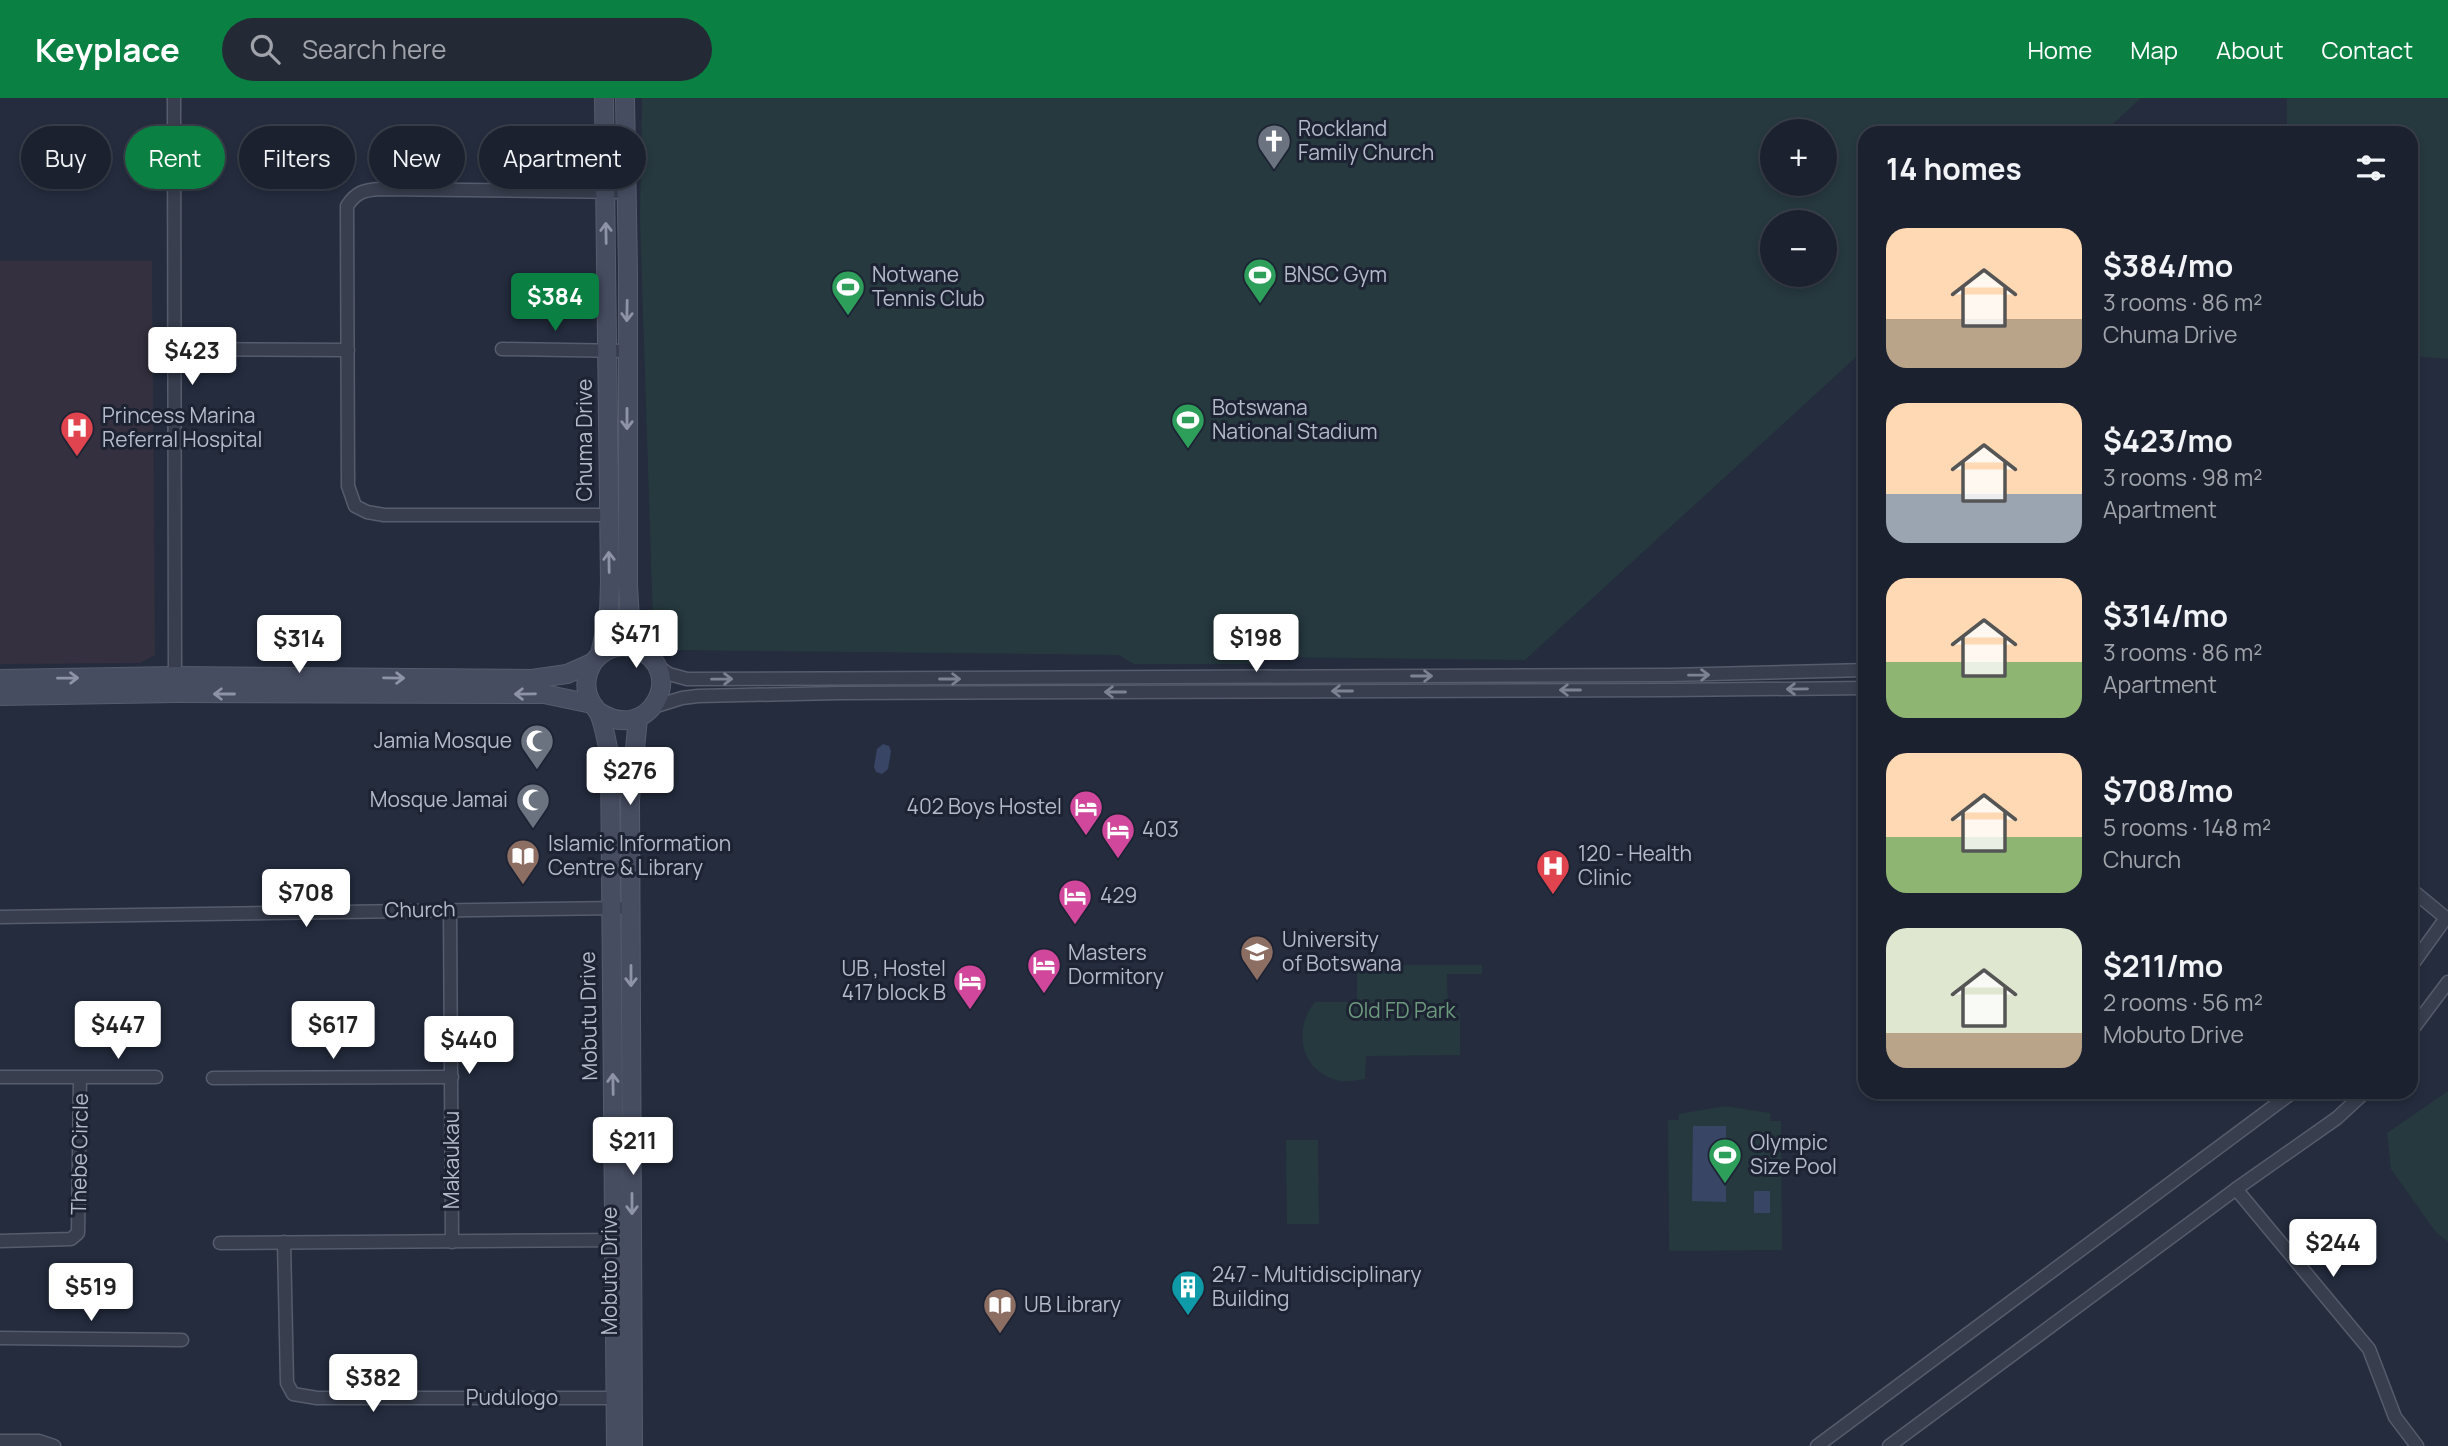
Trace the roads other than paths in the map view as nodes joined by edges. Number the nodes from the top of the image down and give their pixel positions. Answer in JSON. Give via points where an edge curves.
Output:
{"nodes":[{"id":1,"x":174,"y":98,"type":"edge"},
{"id":2,"x":604,"y":98,"type":"edge"},
{"id":3,"x":625,"y":98,"type":"edge"},
{"id":4,"x":605,"y":192,"type":"junction"},
{"id":5,"x":626,"y":192,"type":"junction"},
{"id":6,"x":176,"y":349,"type":"junction"},
{"id":7,"x":502,"y":349,"type":"dead end"},
{"id":8,"x":348,"y":350,"type":"junction"},
{"id":9,"x":607,"y":351,"type":"junction"},
{"id":10,"x":627,"y":351,"type":"junction"},
{"id":11,"x":608,"y":515,"type":"junction"},
{"id":12,"x":636,"y":648,"type":"junction"},
{"id":13,"x":596,"y":659,"type":"junction"},
{"id":14,"x":657,"y":666,"type":"junction"},
{"id":15,"x":1858,"y":670,"type":"edge"},
{"id":16,"x":1669,"y":675,"type":"junction"},
{"id":17,"x":0,"y":679,"type":"edge"},
{"id":18,"x":175,"y":685,"type":"junction"},
{"id":19,"x":1858,"y":688,"type":"edge"},
{"id":20,"x":1668,"y":690,"type":"junction"},
{"id":21,"x":0,"y":696,"type":"edge"},
{"id":22,"x":653,"y":707,"type":"junction"},
{"id":23,"x":596,"y":708,"type":"junction"},
{"id":24,"x":638,"y":719,"type":"junction"},
{"id":25,"x":2418,"y":895,"type":"edge"},
{"id":26,"x":611,"y":908,"type":"junction"},
{"id":27,"x":630,"y":908,"type":"junction"},
{"id":28,"x":450,"y":910,"type":"junction"},
{"id":29,"x":0,"y":917,"type":"edge"},
{"id":30,"x":2418,"y":956,"type":"edge"},
{"id":31,"x":2448,"y":982,"type":"edge"},
{"id":32,"x":2418,"y":1022,"type":"edge"},
{"id":33,"x":0,"y":1077,"type":"edge"},
{"id":34,"x":156,"y":1077,"type":"dead end"},
{"id":35,"x":452,"y":1077,"type":"junction"},
{"id":36,"x":80,"y":1078,"type":"junction"},
{"id":37,"x":213,"y":1078,"type":"dead end"},
{"id":38,"x":2284,"y":1099,"type":"edge"},
{"id":39,"x":2358,"y":1099,"type":"edge"},
{"id":40,"x":2236,"y":1189,"type":"junction"},
{"id":41,"x":623,"y":1240,"type":"junction"},
{"id":42,"x":0,"y":1241,"type":"edge"},
{"id":43,"x":284,"y":1242,"type":"junction"},
{"id":44,"x":452,"y":1242,"type":"junction"},
{"id":45,"x":220,"y":1243,"type":"dead end"},
{"id":46,"x":0,"y":1338,"type":"edge"},
{"id":47,"x":182,"y":1340,"type":"dead end"},
{"id":48,"x":624,"y":1398,"type":"junction"},
{"id":49,"x":625,"y":1437,"type":"edge"},
{"id":50,"x":0,"y":1441,"type":"edge"},
{"id":51,"x":54,"y":1446,"type":"edge"},
{"id":52,"x":1817,"y":1446,"type":"edge"},
{"id":53,"x":1889,"y":1446,"type":"edge"},
{"id":54,"x":2417,"y":1446,"type":"edge"}],
"edges":[{"from":1,"to":6,"type":"street"},
{"from":2,"to":4,"type":"main road","name":"Chuma Drive"},
{"from":3,"to":5,"type":"main road","name":"Chuma Drive"},
{"from":4,"to":5,"type":"street"},
{"from":4,"to":8,"type":"street","via":[[362,191],[347,206]]},
{"from":9,"to":4,"type":"main road","name":"Chuma Drive","one_way":true},
{"from":5,"to":10,"type":"main road","name":"Chuma Drive","one_way":true},
{"from":6,"to":8,"type":"street"},
{"from":6,"to":18,"type":"street"},
{"from":7,"to":9,"type":"street"},
{"from":8,"to":11,"type":"street","via":[[348,486],[355,506],[384,515]]},
{"from":9,"to":10,"type":"street"},
{"from":9,"to":11,"type":"main road","name":"Chuma Drive"},
{"from":10,"to":12,"type":"main road","name":"Chuma Drive","one_way":true,"via":[[629,620]]},
{"from":13,"to":11,"type":"main road","name":"Chuma Drive","one_way":true,"via":[[609,615]]},
{"from":12,"to":13,"type":"main road","via":[[611,648]]},
{"from":12,"to":14,"type":"main road"},
{"from":18,"to":13,"type":"main road","one_way":true,"via":[[532,679],[559,676]]},
{"from":13,"to":23,"type":"main road","via":[[586,684]]},
{"from":14,"to":16,"type":"street","one_way":true,"via":[[687,679]]},
{"from":14,"to":22,"type":"main road","via":[[661,687]]},
{"from":16,"to":15,"type":"street","one_way":true},
{"from":16,"to":20,"type":"street"},
{"from":17,"to":18,"type":"main road","one_way":true},
{"from":18,"to":21,"type":"main road"},
{"from":23,"to":18,"type":"main road","one_way":true,"via":[[544,694]]},
{"from":19,"to":20,"type":"street","one_way":true},
{"from":20,"to":22,"type":"street","one_way":true,"via":[[839,692],[698,696]]},
{"from":22,"to":24,"type":"main road"},
{"from":23,"to":24,"type":"main road","via":[[618,721]]},
{"from":23,"to":26,"type":"main road","name":"Mobutu Drive","via":[[610,758]]},
{"from":24,"to":27,"type":"main road","name":"Mobuto Drive","via":[[630,800]]},
{"from":25,"to":30,"type":"street","via":[[2445,918]]},
{"from":26,"to":27,"type":"street","name":"Church"},
{"from":26,"to":28,"type":"street","name":"Church"},
{"from":41,"to":26,"type":"main road","name":"Mobutu Drive","one_way":true},
{"from":27,"to":41,"type":"main road","name":"Mobuto Drive","one_way":true},
{"from":28,"to":29,"type":"street","name":"Church"},
{"from":28,"to":35,"type":"street","name":"Makaukau"},
{"from":31,"to":32,"type":"street"},
{"from":33,"to":36,"type":"street"},
{"from":34,"to":36,"type":"street"},
{"from":35,"to":37,"type":"street"},
{"from":35,"to":44,"type":"street","name":"Makaukau"},
{"from":36,"to":42,"type":"street","name":"Thebe Circle","via":[[78,1233],[71,1239]]},
{"from":38,"to":52,"type":"street"},
{"from":39,"to":40,"type":"street"},
{"from":40,"to":53,"type":"street"},
{"from":40,"to":54,"type":"street","via":[[2369,1349],[2395,1417]]},
{"from":41,"to":44,"type":"street"},
{"from":41,"to":48,"type":"main road","name":"Mobutu Drive"},
{"from":43,"to":44,"type":"street"},
{"from":43,"to":45,"type":"street"},
{"from":43,"to":48,"type":"street","name":"Pudulogo","via":[[287,1383],[293,1394],[317,1398]]},
{"from":46,"to":47,"type":"street"},
{"from":48,"to":49,"type":"main road","name":"Mobutu Drive"},
{"from":50,"to":51,"type":"street","via":[[39,1441]]}]}
